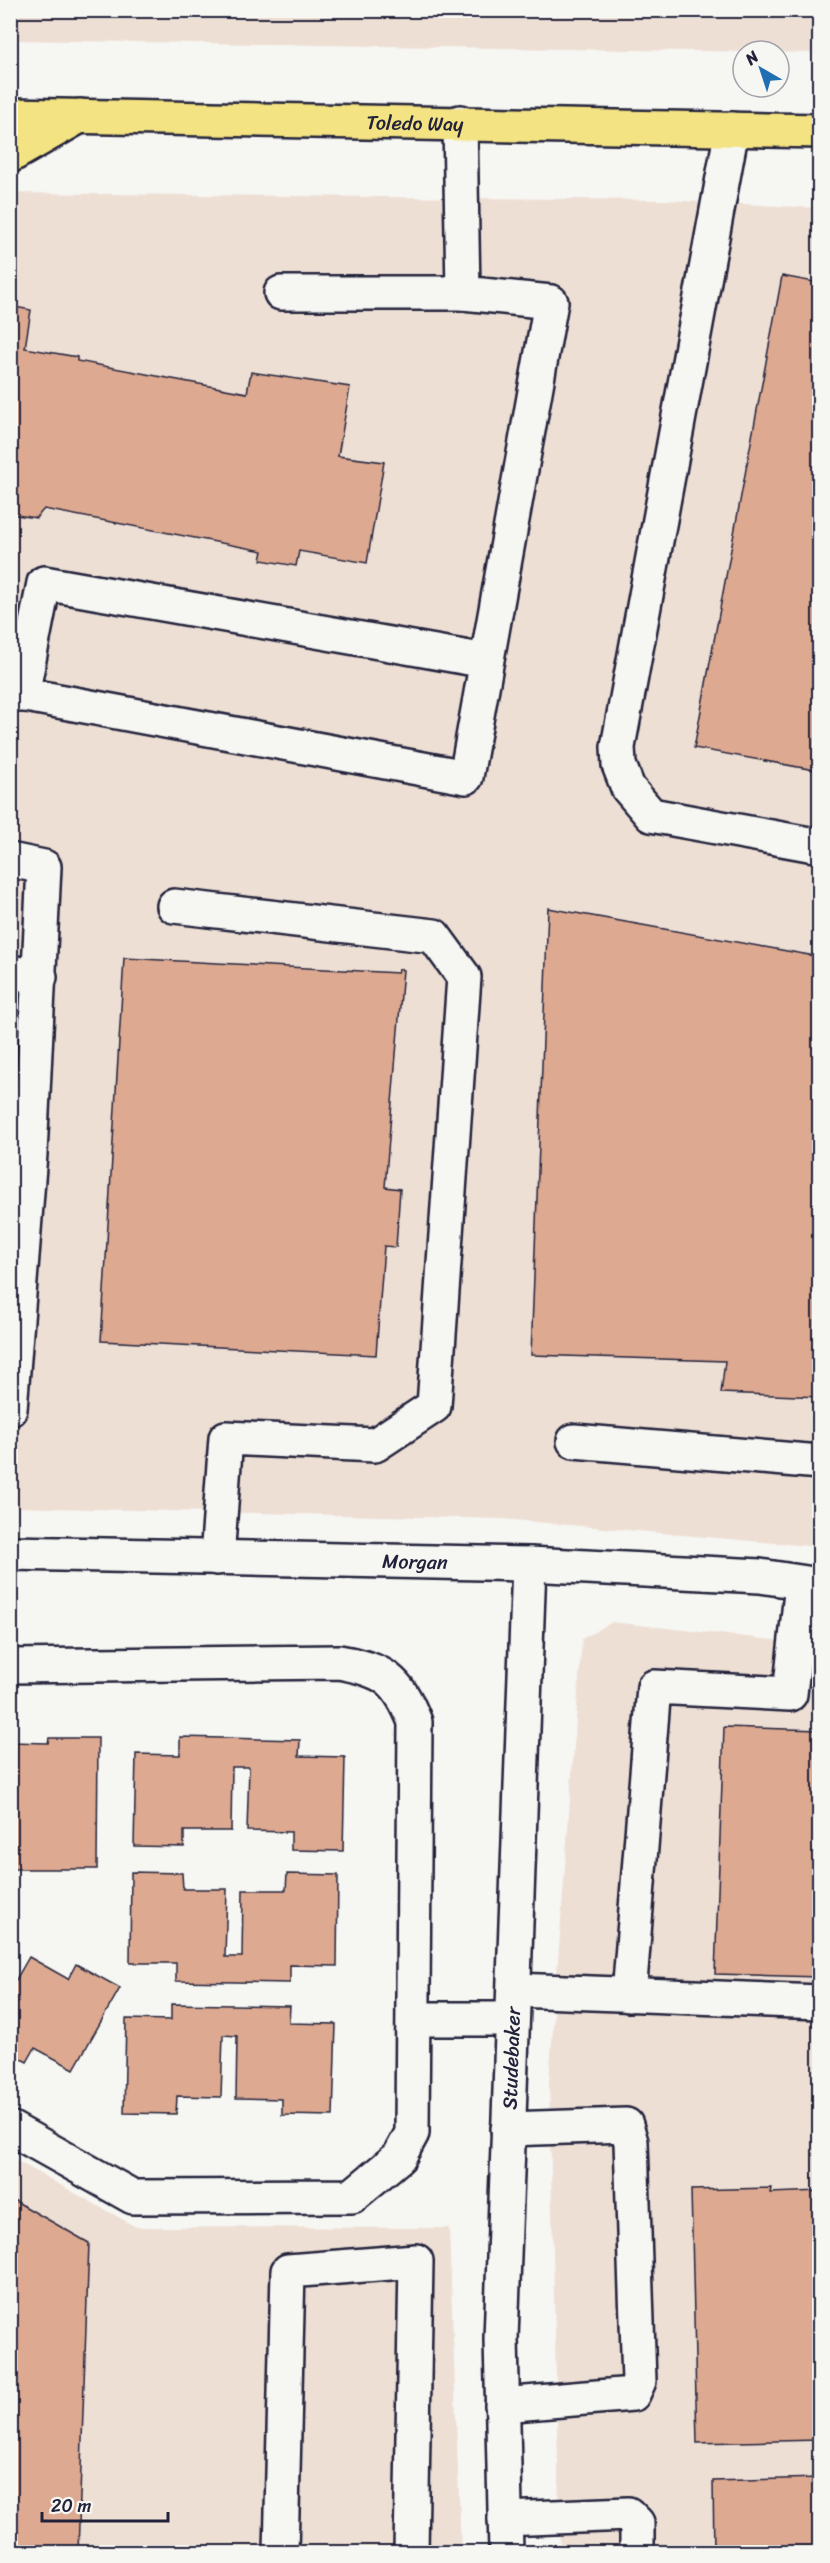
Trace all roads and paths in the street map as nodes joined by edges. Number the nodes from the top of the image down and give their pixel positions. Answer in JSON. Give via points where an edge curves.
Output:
{"nodes":[{"id":1,"x":10,"y":115,"type":"edge"},
{"id":2,"x":80,"y":116,"type":"junction"},
{"id":3,"x":460,"y":122,"type":"junction"},
{"id":4,"x":732,"y":129,"type":"junction"},
{"id":5,"x":819,"y":131,"type":"edge"},
{"id":6,"x":10,"y":156,"type":"edge"},
{"id":7,"x":281,"y":293,"type":"dead end"},
{"id":8,"x":464,"y":293,"type":"junction"},
{"id":9,"x":486,"y":662,"type":"junction"},
{"id":10,"x":16,"y":693,"type":"edge"},
{"id":11,"x":819,"y":846,"type":"edge"},
{"id":12,"x":10,"y":860,"type":"edge"},
{"id":13,"x":174,"y":906,"type":"dead end"},
{"id":14,"x":25,"y":975,"type":"edge"},
{"id":15,"x":10,"y":1409,"type":"edge"},
{"id":16,"x":574,"y":1441,"type":"dead end"},
{"id":17,"x":819,"y":1462,"type":"edge"},
{"id":18,"x":10,"y":1553,"type":"edge"},
{"id":19,"x":217,"y":1558,"type":"junction"},
{"id":20,"x":529,"y":1564,"type":"junction"},
{"id":21,"x":811,"y":1584,"type":"edge"},
{"id":22,"x":10,"y":1666,"type":"edge"},
{"id":23,"x":629,"y":1995,"type":"junction"},
{"id":24,"x":819,"y":2002,"type":"edge"},
{"id":25,"x":514,"y":2005,"type":"junction"},
{"id":26,"x":414,"y":2019,"type":"junction"},
{"id":27,"x":10,"y":2128,"type":"edge"},
{"id":28,"x":508,"y":2129,"type":"junction"},
{"id":29,"x":502,"y":2405,"type":"junction"},
{"id":30,"x":505,"y":2519,"type":"junction"},
{"id":31,"x":281,"y":2553,"type":"edge"},
{"id":32,"x":411,"y":2553,"type":"edge"},
{"id":33,"x":506,"y":2553,"type":"edge"},
{"id":34,"x":637,"y":2553,"type":"edge"}],
"edges":[{"from":1,"to":2,"type":"main road","name":"Toledo Way"},
{"from":2,"to":3,"type":"main road","name":"Toledo Way"},
{"from":2,"to":6,"type":"main road"},
{"from":3,"to":4,"type":"main road","name":"Toledo Way"},
{"from":3,"to":8,"type":"street"},
{"from":4,"to":5,"type":"main road","name":"Toledo Way"},
{"from":4,"to":11,"type":"street","via":[[618,747],[619,765],[627,788],[651,815]]},
{"from":7,"to":8,"type":"street"},
{"from":8,"to":9,"type":"street","via":[[551,302]]},
{"from":9,"to":10,"type":"street","via":[[44,583]]},
{"from":9,"to":10,"type":"street","via":[[466,777]]},
{"from":12,"to":14,"type":"street","via":[[44,867]]},
{"from":13,"to":19,"type":"street","via":[[434,936],[464,977],[434,1406],[375,1445],[226,1438]]},
{"from":14,"to":15,"type":"street","via":[[30,1154]]},
{"from":16,"to":17,"type":"street"},
{"from":18,"to":19,"type":"street","name":"Morgan"},
{"from":19,"to":20,"type":"street","name":"Morgan"},
{"from":20,"to":21,"type":"street","name":"Morgan","via":[[760,1576]]},
{"from":20,"to":25,"type":"street","name":"Studebaker"},
{"from":21,"to":23,"type":"street","via":[[790,1694],[654,1687]]},
{"from":22,"to":26,"type":"street","via":[[339,1662],[381,1674],[404,1693],[415,1722]]},
{"from":23,"to":24,"type":"street"},
{"from":23,"to":25,"type":"street"},
{"from":25,"to":26,"type":"street"},
{"from":25,"to":28,"type":"street","name":"Studebaker"},
{"from":26,"to":27,"type":"street","via":[[412,2133],[399,2157],[352,2196],[133,2197]]},
{"from":28,"to":29,"type":"street","name":"Studebaker"},
{"from":28,"to":29,"type":"street","via":[[626,2125],[631,2142],[639,2381],[633,2394]]},
{"from":29,"to":30,"type":"street","name":"Studebaker"},
{"from":30,"to":33,"type":"street","name":"Studebaker"},
{"from":30,"to":34,"type":"street","via":[[628,2514],[637,2523]]},
{"from":31,"to":32,"type":"street","via":[[288,2271],[416,2261]]}]}
